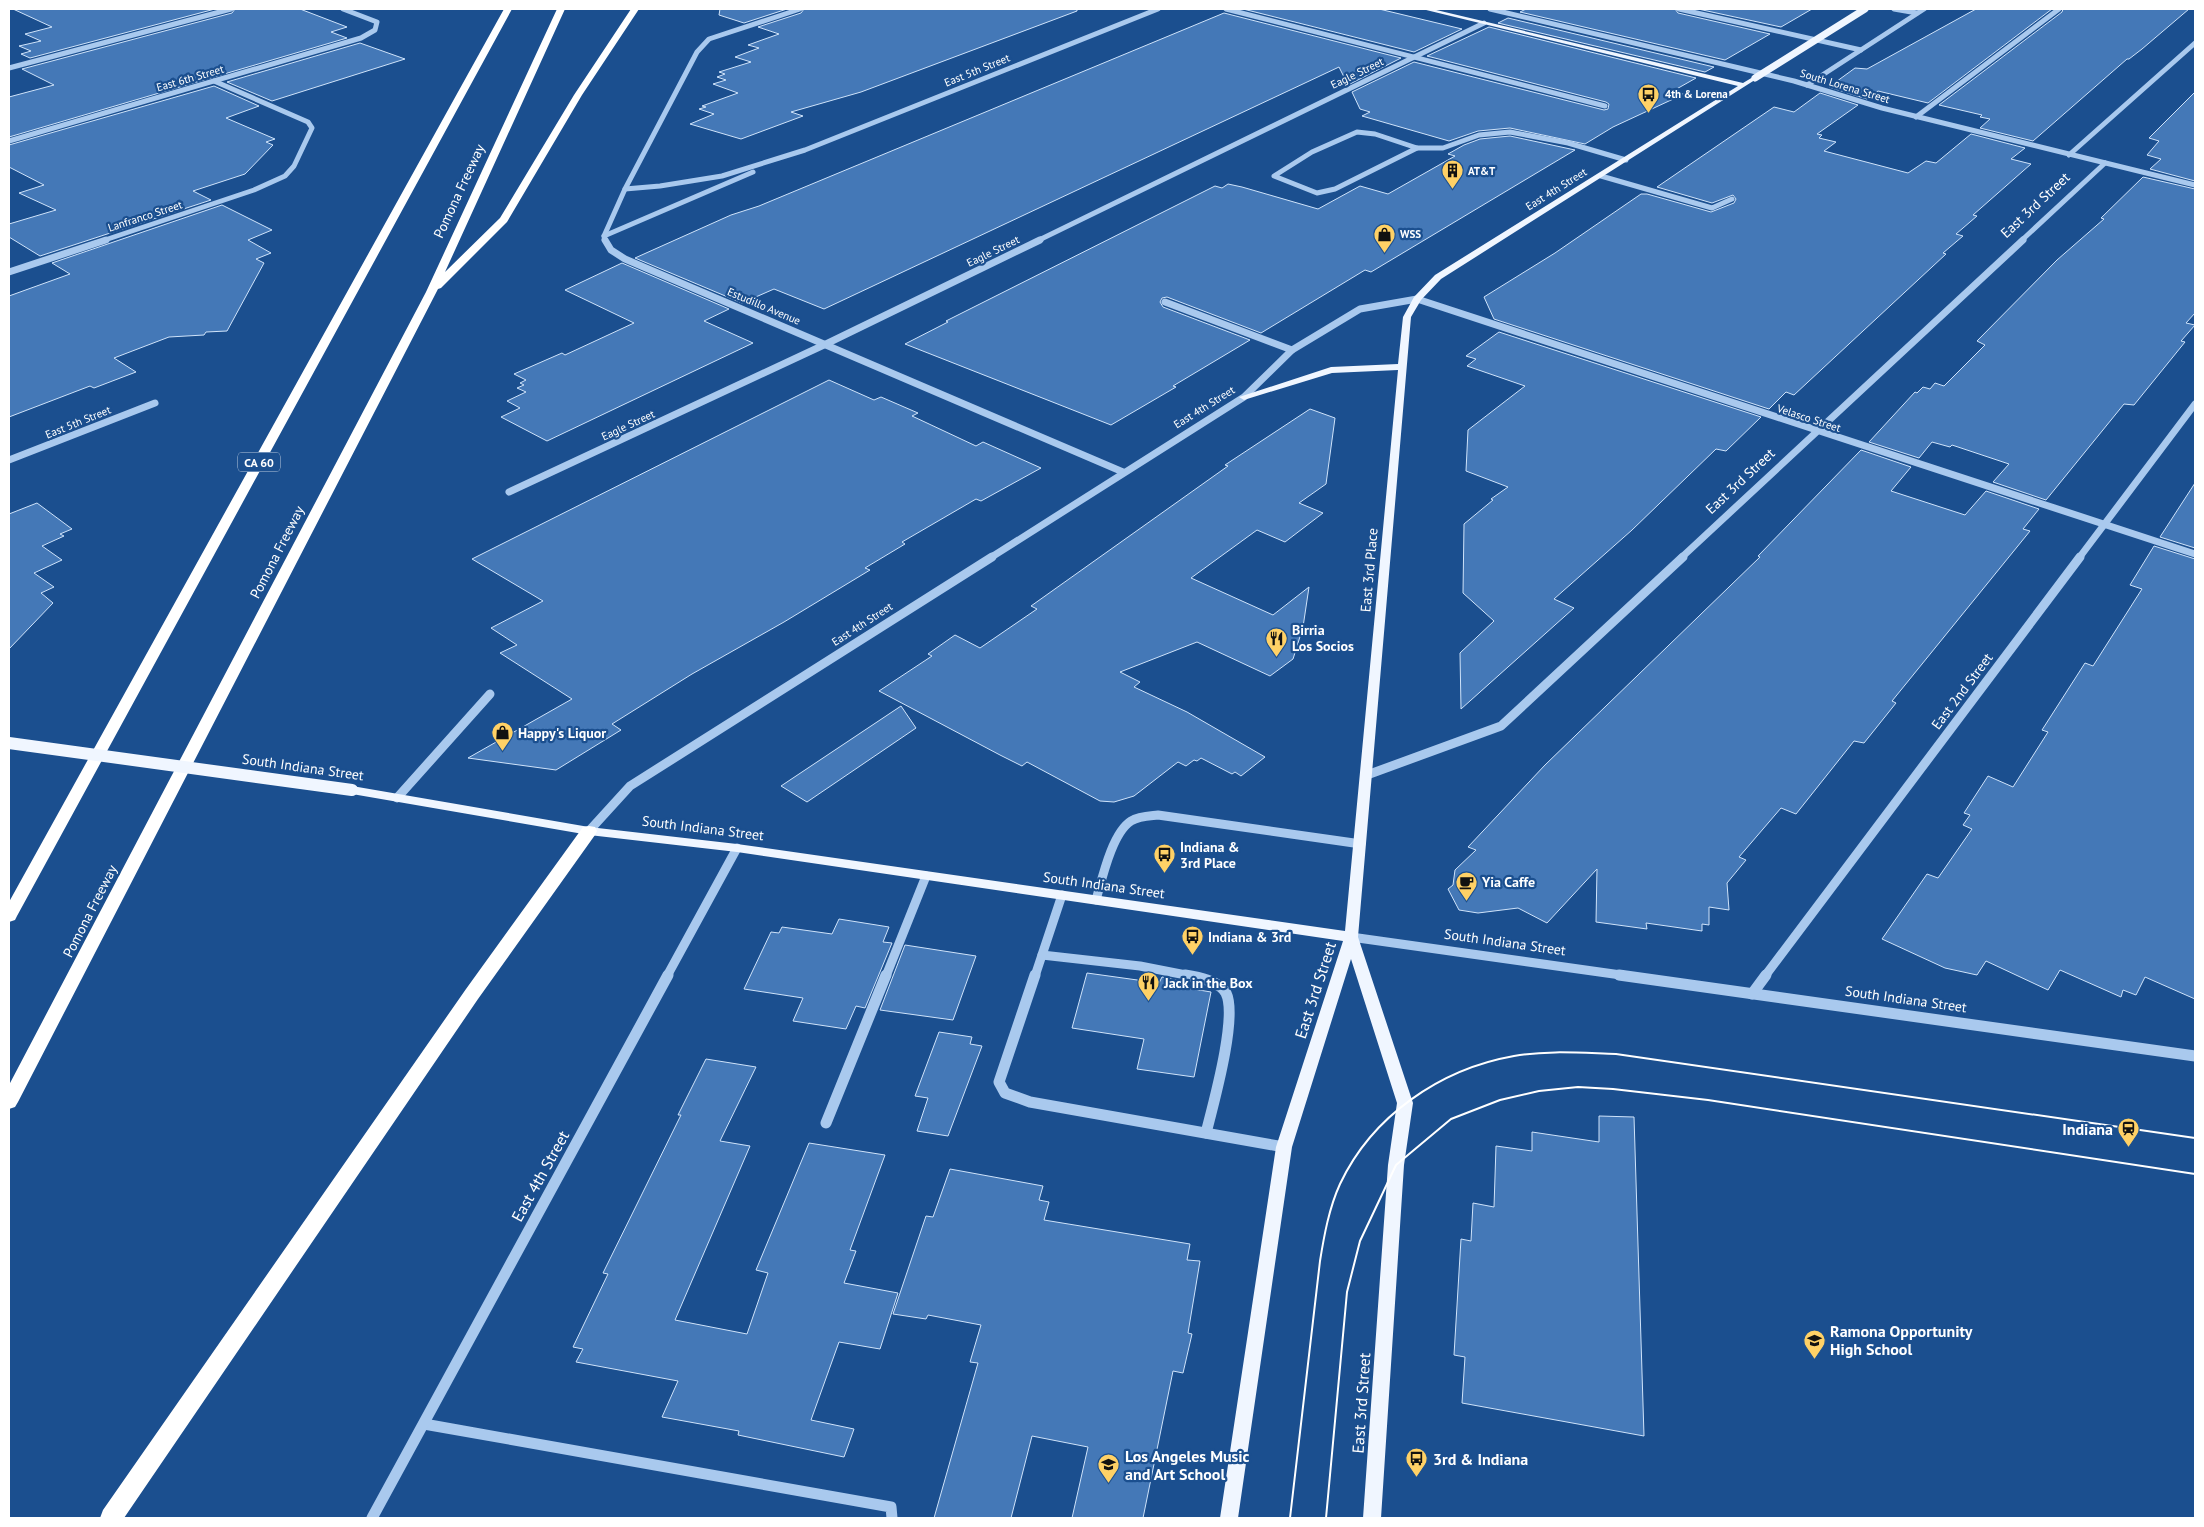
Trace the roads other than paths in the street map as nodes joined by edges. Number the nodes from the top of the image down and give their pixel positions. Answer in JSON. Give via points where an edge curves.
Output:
{"nodes":[{"id":1,"x":231,"y":9,"type":"edge"},
{"id":2,"x":343,"y":9,"type":"edge"},
{"id":3,"x":508,"y":9,"type":"edge"},
{"id":4,"x":560,"y":9,"type":"edge"},
{"id":5,"x":635,"y":9,"type":"edge"},
{"id":6,"x":800,"y":9,"type":"edge"},
{"id":7,"x":1158,"y":9,"type":"edge"},
{"id":8,"x":1226,"y":9,"type":"edge"},
{"id":9,"x":1425,"y":9,"type":"edge"},
{"id":10,"x":1490,"y":9,"type":"edge"},
{"id":11,"x":1679,"y":9,"type":"edge"},
{"id":12,"x":1866,"y":9,"type":"edge"},
{"id":13,"x":1894,"y":9,"type":"edge"},
{"id":14,"x":1924,"y":9,"type":"edge"},
{"id":15,"x":2059,"y":9,"type":"edge"},
{"id":16,"x":1917,"y":13,"type":"junction"},
{"id":17,"x":1484,"y":23,"type":"junction"},
{"id":18,"x":2195,"y":44,"type":"edge"},
{"id":19,"x":1861,"y":50,"type":"junction"},
{"id":20,"x":1413,"y":57,"type":"junction"},
{"id":21,"x":9,"y":68,"type":"edge"},
{"id":22,"x":214,"y":81,"type":"junction"},
{"id":23,"x":1744,"y":85,"type":"junction"},
{"id":24,"x":1807,"y":85,"type":"junction"},
{"id":25,"x":1606,"y":106,"type":"dead end"},
{"id":26,"x":1916,"y":117,"type":"junction"},
{"id":27,"x":9,"y":141,"type":"edge"},
{"id":28,"x":1417,"y":148,"type":"junction"},
{"id":29,"x":805,"y":150,"type":"junction"},
{"id":30,"x":2069,"y":155,"type":"junction"},
{"id":31,"x":1626,"y":160,"type":"junction"},
{"id":32,"x":2105,"y":163,"type":"junction"},
{"id":33,"x":285,"y":176,"type":"joint"},
{"id":34,"x":1601,"y":176,"type":"junction"},
{"id":35,"x":2195,"y":185,"type":"edge"},
{"id":36,"x":625,"y":189,"type":"junction"},
{"id":37,"x":1732,"y":199,"type":"dead end"},
{"id":38,"x":1712,"y":208,"type":"junction"},
{"id":39,"x":1704,"y":214,"type":"dead end"},
{"id":40,"x":604,"y":236,"type":"junction"},
{"id":41,"x":9,"y":272,"type":"edge"},
{"id":42,"x":431,"y":292,"type":"junction"},
{"id":43,"x":1417,"y":299,"type":"junction"},
{"id":44,"x":1164,"y":302,"type":"dead end"},
{"id":45,"x":826,"y":344,"type":"junction"},
{"id":46,"x":1292,"y":350,"type":"junction"},
{"id":47,"x":1403,"y":367,"type":"junction"},
{"id":48,"x":1244,"y":396,"type":"junction"},
{"id":49,"x":155,"y":403,"type":"dead end"},
{"id":50,"x":2195,"y":404,"type":"edge"},
{"id":51,"x":1819,"y":432,"type":"junction"},
{"id":52,"x":9,"y":460,"type":"edge"},
{"id":53,"x":1123,"y":472,"type":"junction"},
{"id":54,"x":509,"y":492,"type":"dead end"},
{"id":55,"x":2104,"y":524,"type":"junction"},
{"id":56,"x":2195,"y":554,"type":"edge"},
{"id":57,"x":490,"y":694,"type":"dead end"},
{"id":58,"x":9,"y":742,"type":"edge"},
{"id":59,"x":1367,"y":775,"type":"junction"},
{"id":60,"x":397,"y":798,"type":"junction"},
{"id":61,"x":589,"y":830,"type":"junction"},
{"id":62,"x":1361,"y":844,"type":"junction"},
{"id":63,"x":737,"y":848,"type":"junction"},
{"id":64,"x":926,"y":876,"type":"junction"},
{"id":65,"x":1062,"y":895,"type":"junction"},
{"id":66,"x":1096,"y":900,"type":"junction"},
{"id":67,"x":9,"y":916,"type":"edge"},
{"id":68,"x":1352,"y":936,"type":"junction"},
{"id":69,"x":1042,"y":955,"type":"junction"},
{"id":70,"x":1752,"y":994,"type":"junction"},
{"id":71,"x":2195,"y":1056,"type":"edge"},
{"id":72,"x":9,"y":1102,"type":"edge"},
{"id":73,"x":826,"y":1123,"type":"dead end"},
{"id":74,"x":1206,"y":1133,"type":"junction"},
{"id":75,"x":1284,"y":1147,"type":"junction"},
{"id":76,"x":424,"y":1424,"type":"junction"},
{"id":77,"x":111,"y":1518,"type":"edge"},
{"id":78,"x":372,"y":1518,"type":"edge"},
{"id":79,"x":892,"y":1518,"type":"edge"},
{"id":80,"x":1229,"y":1518,"type":"edge"},
{"id":81,"x":1372,"y":1518,"type":"edge"}],
"edges":[{"from":1,"to":21,"type":"street"},
{"from":2,"to":22,"type":"street","name":"East 6th Street","via":[[376,22],[375,30],[361,38]]},
{"from":3,"to":67,"type":"highway","number":"CA 60"},
{"from":4,"to":42,"type":"highway","name":"Pomona Freeway"},
{"from":5,"to":42,"type":"highway","via":[[578,95],[504,220]]},
{"from":6,"to":36,"type":"street","via":[[703,44]]},
{"from":7,"to":29,"type":"street","name":"East 5th Street"},
{"from":8,"to":20,"type":"street"},
{"from":9,"to":17,"type":"main road"},
{"from":10,"to":24,"type":"street","name":"South Lorena Street"},
{"from":11,"to":19,"type":"street"},
{"from":12,"to":23,"type":"main road","name":"East 4th Street","bridge":true},
{"from":13,"to":16,"type":"street"},
{"from":14,"to":16,"type":"street"},
{"from":15,"to":26,"type":"street"},
{"from":16,"to":19,"type":"street"},
{"from":17,"to":20,"type":"street","name":"Eagle Street"},
{"from":17,"to":23,"type":"main road"},
{"from":18,"to":30,"type":"street","name":"East 3rd Street"},
{"from":19,"to":24,"type":"street"},
{"from":20,"to":25,"type":"street"},
{"from":20,"to":45,"type":"street","name":"Eagle Street"},
{"from":22,"to":27,"type":"street","name":"East 6th Street"},
{"from":22,"to":33,"type":"street","via":[[308,122],[312,128],[294,166]]},
{"from":23,"to":31,"type":"main road","name":"East 4th Street"},
{"from":24,"to":26,"type":"street","name":"South Lorena Street"},
{"from":26,"to":30,"type":"street","name":"South Lorena Street"},
{"from":28,"to":28,"type":"street","via":[[1375,134],[1357,132],[1312,152],[1274,176],[1317,193],[1334,189]]},
{"from":28,"to":31,"type":"street","via":[[1443,148],[1479,135],[1510,132],[1568,143]]},
{"from":29,"to":36,"type":"street","name":"East 5th Street","via":[[722,176]]},
{"from":29,"to":40,"type":"street","name":"East 5th Street"},
{"from":30,"to":32,"type":"street","name":"South Lorena Street"},
{"from":31,"to":34,"type":"main road","name":"East 4th Street"},
{"from":32,"to":35,"type":"street","name":"South Lorena Street"},
{"from":32,"to":51,"type":"street","name":"East 3rd Street"},
{"from":33,"to":41,"type":"street","name":"Lanfranco Street","via":[[254,190]]},
{"from":34,"to":38,"type":"street"},
{"from":34,"to":43,"type":"main road","name":"East 4th Street","via":[[1438,277]]},
{"from":36,"to":40,"type":"street"},
{"from":37,"to":38,"type":"street"},
{"from":38,"to":39,"type":"street"},
{"from":40,"to":45,"type":"street","name":"Estudillo Avenue","via":[[610,251],[625,259]]},
{"from":42,"to":72,"type":"highway","name":"Pomona Freeway"},
{"from":43,"to":46,"type":"street","name":"East 4th Street","via":[[1360,309]]},
{"from":43,"to":47,"type":"main road","name":"East 3rd Place","via":[[1407,317]]},
{"from":43,"to":51,"type":"street","name":"Velasco Street"},
{"from":44,"to":46,"type":"street"},
{"from":45,"to":53,"type":"street","name":"Estudillo Avenue"},
{"from":45,"to":54,"type":"street","name":"Eagle Street"},
{"from":46,"to":48,"type":"street","name":"East 4th Street"},
{"from":47,"to":48,"type":"main road","via":[[1331,370]]},
{"from":47,"to":59,"type":"main road","name":"East 3rd Place"},
{"from":48,"to":53,"type":"street","name":"East 4th Street"},
{"from":49,"to":52,"type":"street","name":"East 5th Street"},
{"from":50,"to":55,"type":"street","name":"East 2nd Street"},
{"from":51,"to":55,"type":"street","name":"Velasco Street"},
{"from":51,"to":59,"type":"street","name":"East 3rd Street","via":[[1501,726]]},
{"from":53,"to":61,"type":"street","name":"East 4th Street","via":[[630,786]]},
{"from":55,"to":56,"type":"street","name":"Velasco Street"},
{"from":55,"to":70,"type":"street","name":"East 2nd Street"},
{"from":57,"to":60,"type":"street"},
{"from":58,"to":60,"type":"main road","name":"South Indiana Street","bridge":true},
{"from":59,"to":62,"type":"main road","name":"East 3rd Place"},
{"from":60,"to":61,"type":"main road","name":"South Indiana Street"},
{"from":61,"to":63,"type":"main road","name":"South Indiana Street"},
{"from":61,"to":77,"type":"highway","via":[[460,1011]]},
{"from":62,"to":66,"type":"street","via":[[1158,814],[1141,817],[1127,823],[1108,857]]},
{"from":62,"to":68,"type":"main road","name":"East 3rd Place"},
{"from":63,"to":64,"type":"main road","name":"South Indiana Street"},
{"from":63,"to":76,"type":"street","name":"East 4th Street"},
{"from":64,"to":65,"type":"main road","name":"South Indiana Street"},
{"from":64,"to":73,"type":"street"},
{"from":65,"to":66,"type":"main road","name":"South Indiana Street"},
{"from":65,"to":69,"type":"street"},
{"from":66,"to":68,"type":"main road","name":"South Indiana Street"},
{"from":68,"to":70,"type":"street","name":"South Indiana Street"},
{"from":68,"to":75,"type":"main road","name":"East 3rd Street"},
{"from":68,"to":81,"type":"main road","name":"East 3rd Street","via":[[1405,1103],[1396,1164]]},
{"from":69,"to":74,"type":"street","via":[[1170,971],[1211,981],[1221,987],[1230,1010]]},
{"from":69,"to":74,"type":"street","via":[[999,1082],[1005,1093],[1030,1102]]},
{"from":70,"to":71,"type":"street","name":"South Indiana Street"},
{"from":74,"to":75,"type":"street"},
{"from":75,"to":80,"type":"main road","name":"East 3rd Street"},
{"from":76,"to":78,"type":"street","name":"East 4th Street"},
{"from":76,"to":79,"type":"street","via":[[891,1507]]}]}
